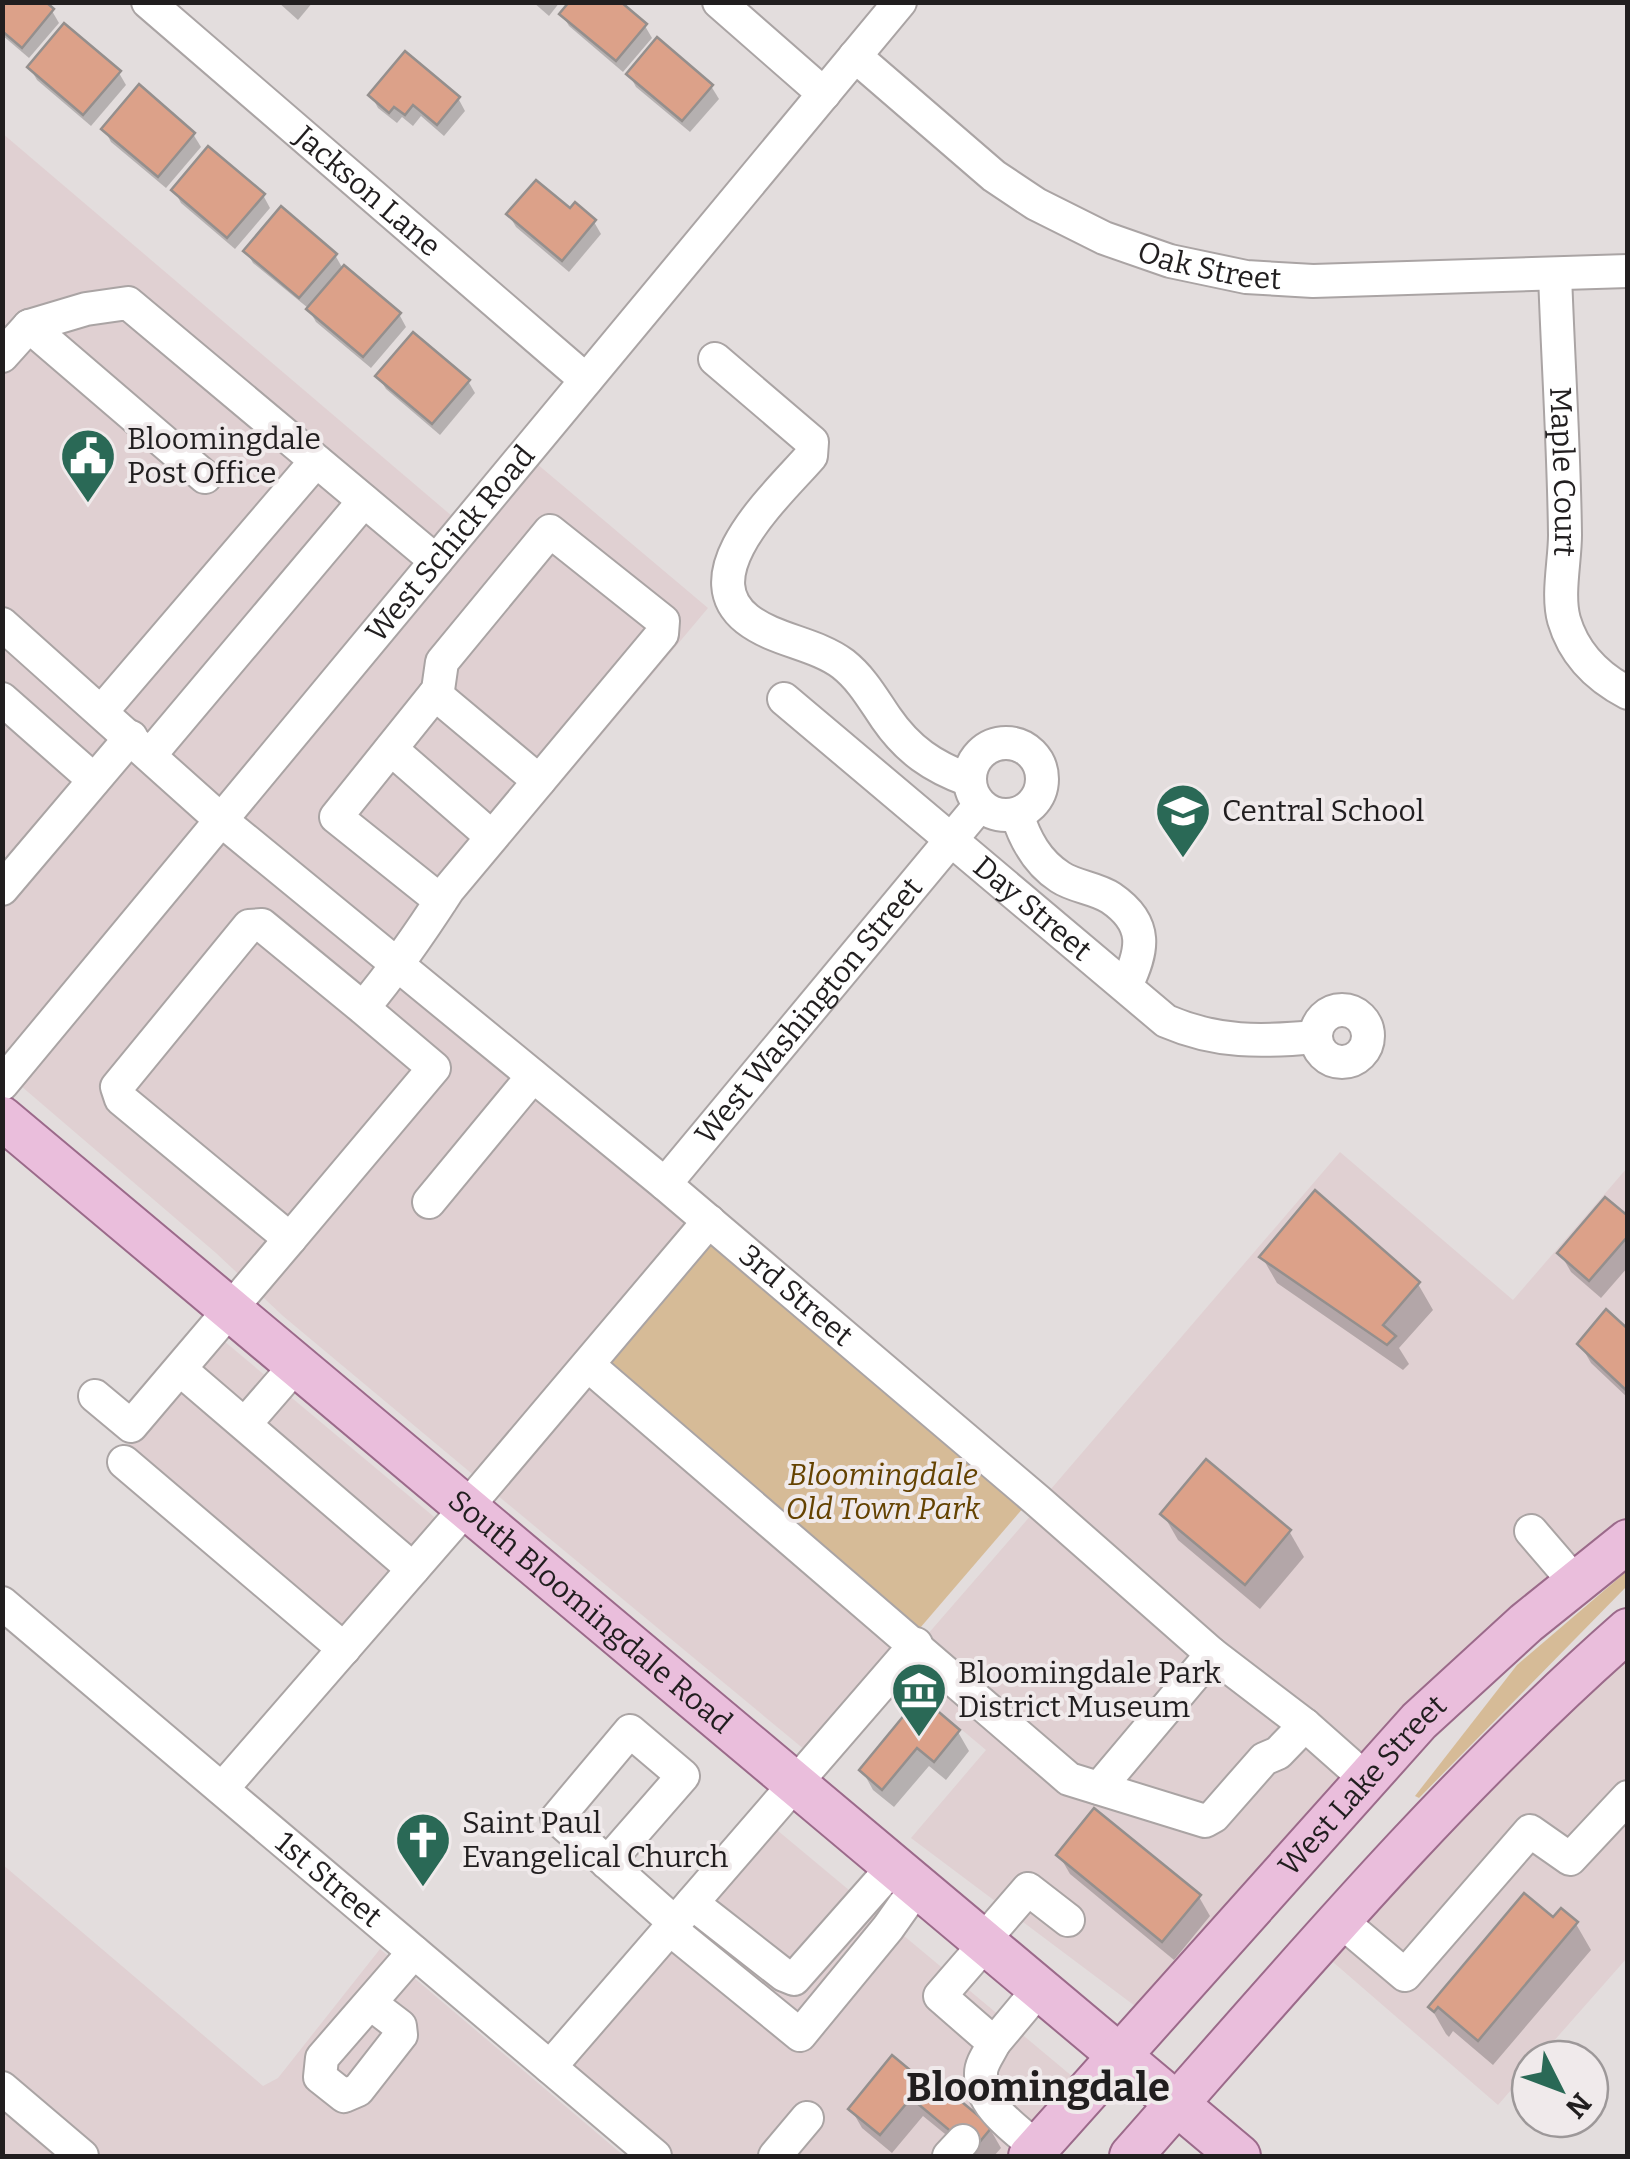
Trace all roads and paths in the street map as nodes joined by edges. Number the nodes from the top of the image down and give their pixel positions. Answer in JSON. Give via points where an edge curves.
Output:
{"nodes":[{"id":1,"x":148,"y":2,"type":"edge"},
{"id":2,"x":720,"y":2,"type":"edge"},
{"id":3,"x":900,"y":2,"type":"edge"},
{"id":4,"x":855,"y":56,"type":"junction"},
{"id":5,"x":824,"y":94,"type":"junction"},
{"id":6,"x":1628,"y":271,"type":"edge"},
{"id":7,"x":1555,"y":274,"type":"junction"},
{"id":8,"x":29,"y":326,"type":"junction"},
{"id":9,"x":2,"y":356,"type":"edge"},
{"id":10,"x":714,"y":360,"type":"dead end"},
{"id":11,"x":586,"y":380,"type":"junction"},
{"id":12,"x":316,"y":460,"type":"junction"},
{"id":13,"x":205,"y":477,"type":"dead end"},
{"id":14,"x":364,"y":501,"type":"junction"},
{"id":15,"x":436,"y":561,"type":"junction"},
{"id":16,"x":2,"y":624,"type":"edge"},
{"id":17,"x":1628,"y":693,"type":"edge"},
{"id":18,"x":435,"y":694,"type":"junction"},
{"id":19,"x":784,"y":698,"type":"dead end"},
{"id":20,"x":2,"y":699,"type":"edge"},
{"id":21,"x":102,"y":711,"type":"junction"},
{"id":22,"x":140,"y":746,"type":"junction"},
{"id":23,"x":391,"y":749,"type":"junction"},
{"id":24,"x":94,"y":780,"type":"junction"},
{"id":25,"x":539,"y":781,"type":"junction"},
{"id":26,"x":974,"y":792,"type":"junction"},
{"id":27,"x":1017,"y":814,"type":"junction"},
{"id":28,"x":221,"y":820,"type":"junction"},
{"id":29,"x":492,"y":837,"type":"junction"},
{"id":30,"x":952,"y":838,"type":"junction"},
{"id":31,"x":2,"y":889,"type":"edge"},
{"id":32,"x":440,"y":901,"type":"junction"},
{"id":33,"x":399,"y":965,"type":"junction"},
{"id":34,"x":1126,"y":986,"type":"junction"},
{"id":35,"x":363,"y":1008,"type":"junction"},
{"id":36,"x":1316,"y":1036,"type":"dead end"},
{"id":37,"x":533,"y":1076,"type":"junction"},
{"id":38,"x":2,"y":1084,"type":"edge"},
{"id":39,"x":2,"y":1118,"type":"edge"},
{"id":40,"x":665,"y":1184,"type":"junction"},
{"id":41,"x":429,"y":1202,"type":"dead end"},
{"id":42,"x":709,"y":1221,"type":"junction"},
{"id":43,"x":290,"y":1239,"type":"junction"},
{"id":44,"x":232,"y":1309,"type":"junction"},
{"id":45,"x":297,"y":1364,"type":"junction"},
{"id":46,"x":588,"y":1364,"type":"junction"},
{"id":47,"x":189,"y":1377,"type":"dead end"},
{"id":48,"x":95,"y":1396,"type":"dead end"},
{"id":49,"x":245,"y":1424,"type":"junction"},
{"id":50,"x":124,"y":1462,"type":"dead end"},
{"id":51,"x":467,"y":1507,"type":"junction"},
{"id":52,"x":1531,"y":1531,"type":"dead end"},
{"id":53,"x":1628,"y":1540,"type":"edge"},
{"id":54,"x":413,"y":1569,"type":"junction"},
{"id":55,"x":1574,"y":1581,"type":"junction"},
{"id":56,"x":2,"y":1603,"type":"edge"},
{"id":57,"x":1624,"y":1639,"type":"edge"},
{"id":58,"x":916,"y":1644,"type":"junction"},
{"id":59,"x":344,"y":1649,"type":"junction"},
{"id":60,"x":1212,"y":1654,"type":"junction"},
{"id":61,"x":1305,"y":1725,"type":"junction"},
{"id":62,"x":1366,"y":1779,"type":"junction"},
{"id":63,"x":794,"y":1784,"type":"junction"},
{"id":64,"x":1099,"y":1788,"type":"junction"},
{"id":65,"x":222,"y":1789,"type":"junction"},
{"id":66,"x":1628,"y":1797,"type":"edge"},
{"id":67,"x":608,"y":1862,"type":"dead end"},
{"id":68,"x":905,"y":1877,"type":"junction"},
{"id":69,"x":679,"y":1918,"type":"junction"},
{"id":70,"x":1068,"y":1920,"type":"dead end"},
{"id":71,"x":1341,"y":1922,"type":"junction"},
{"id":72,"x":984,"y":1942,"type":"junction"},
{"id":73,"x":414,"y":1952,"type":"junction"},
{"id":74,"x":1040,"y":1988,"type":"junction"},
{"id":75,"x":370,"y":2003,"type":"dead end"},
{"id":76,"x":994,"y":2043,"type":"junction"},
{"id":77,"x":1122,"y":2056,"type":"junction"},
{"id":78,"x":550,"y":2068,"type":"junction"},
{"id":79,"x":2,"y":2088,"type":"edge"},
{"id":80,"x":1177,"y":2104,"type":"junction"},
{"id":81,"x":807,"y":2118,"type":"dead end"},
{"id":82,"x":971,"y":2130,"type":"edge"},
{"id":83,"x":1034,"y":2152,"type":"edge"},
{"id":84,"x":82,"y":2156,"type":"edge"},
{"id":85,"x":655,"y":2156,"type":"edge"},
{"id":86,"x":776,"y":2156,"type":"edge"},
{"id":87,"x":1132,"y":2156,"type":"edge"},
{"id":88,"x":1240,"y":2156,"type":"edge"}],
"edges":[{"from":1,"to":11,"type":"street","name":"Jackson Lane"},
{"from":2,"to":5,"type":"street"},
{"from":3,"to":4,"type":"street","name":"West Schick Road"},
{"from":4,"to":5,"type":"street","name":"West Schick Road"},
{"from":4,"to":7,"type":"street","name":"Oak Street","via":[[1036,204],[1170,261],[1246,277],[1313,281]]},
{"from":5,"to":11,"type":"street","name":"West Schick Road"},
{"from":6,"to":7,"type":"street","name":"Oak Street"},
{"from":7,"to":17,"type":"street","name":"Maple Court","via":[[1563,617],[1587,662]]},
{"from":8,"to":9,"type":"street"},
{"from":8,"to":12,"type":"street","via":[[128,303]]},
{"from":8,"to":13,"type":"street"},
{"from":10,"to":26,"type":"street","via":[[812,442],[811,456],[736,544],[728,573],[732,602],[748,620],[844,665],[909,747]]},
{"from":11,"to":15,"type":"street","name":"West Schick Road"},
{"from":12,"to":14,"type":"street"},
{"from":12,"to":21,"type":"street"},
{"from":14,"to":15,"type":"street"},
{"from":14,"to":22,"type":"street"},
{"from":15,"to":28,"type":"street","name":"West Schick Road"},
{"from":16,"to":21,"type":"street","name":"3rd Street"},
{"from":18,"to":23,"type":"street"},
{"from":18,"to":25,"type":"street"},
{"from":18,"to":25,"type":"street","via":[[442,662],[550,531],[663,621],[662,634]]},
{"from":19,"to":30,"type":"street","name":"Day Street"},
{"from":20,"to":24,"type":"street"},
{"from":21,"to":22,"type":"street","name":"3rd Street"},
{"from":22,"to":24,"type":"street"},
{"from":22,"to":28,"type":"street","name":"3rd Street"},
{"from":23,"to":29,"type":"street"},
{"from":23,"to":32,"type":"street","via":[[336,817]]},
{"from":24,"to":31,"type":"street"},
{"from":25,"to":29,"type":"street"},
{"from":26,"to":27,"type":"street","via":[[992,814]]},
{"from":26,"to":27,"type":"street","via":[[972,763],[989,747],[1023,747],[1039,764],[1041,788]]},
{"from":26,"to":30,"type":"street","name":"West Washington Street"},
{"from":27,"to":34,"type":"street","via":[[1024,838],[1062,878],[1110,897],[1130,916],[1140,933],[1140,957]]},
{"from":28,"to":33,"type":"street","name":"3rd Street"},
{"from":28,"to":38,"type":"street","name":"West Schick Road"},
{"from":29,"to":32,"type":"street"},
{"from":30,"to":34,"type":"street","name":"Day Street"},
{"from":30,"to":40,"type":"street","name":"West Washington Street"},
{"from":32,"to":33,"type":"street"},
{"from":33,"to":35,"type":"street"},
{"from":33,"to":37,"type":"street","name":"3rd Street"},
{"from":34,"to":36,"type":"street","name":"Day Street","via":[[1166,1021],[1194,1034]]},
{"from":35,"to":43,"type":"street","via":[[434,1068]]},
{"from":35,"to":43,"type":"street","via":[[262,925],[249,926],[117,1086],[121,1099]]},
{"from":37,"to":40,"type":"street","name":"3rd Street"},
{"from":37,"to":41,"type":"street"},
{"from":39,"to":44,"type":"main road","name":"South Bloomingdale Road"},
{"from":40,"to":42,"type":"street","name":"3rd Street"},
{"from":42,"to":46,"type":"street"},
{"from":42,"to":60,"type":"street","name":"3rd Street"},
{"from":43,"to":44,"type":"street"},
{"from":44,"to":45,"type":"main road","name":"South Bloomingdale Road"},
{"from":44,"to":48,"type":"street","via":[[131,1426]]},
{"from":45,"to":49,"type":"street"},
{"from":45,"to":51,"type":"main road","name":"South Bloomingdale Road"},
{"from":46,"to":51,"type":"street"},
{"from":46,"to":58,"type":"street"},
{"from":47,"to":49,"type":"street"},
{"from":49,"to":54,"type":"street"},
{"from":50,"to":59,"type":"street"},
{"from":51,"to":54,"type":"street"},
{"from":51,"to":63,"type":"main road","name":"South Bloomingdale Road"},
{"from":52,"to":55,"type":"street"},
{"from":53,"to":55,"type":"main road","name":"West Lake Street"},
{"from":54,"to":59,"type":"street"},
{"from":55,"to":62,"type":"main road","name":"West Lake Street"},
{"from":56,"to":65,"type":"street","name":"1st Street"},
{"from":57,"to":71,"type":"main road","via":[[1533,1716]]},
{"from":58,"to":63,"type":"street"},
{"from":58,"to":64,"type":"street","via":[[1069,1779]]},
{"from":59,"to":65,"type":"street"},
{"from":60,"to":61,"type":"street","name":"3rd Street"},
{"from":60,"to":64,"type":"street"},
{"from":61,"to":62,"type":"street","name":"3rd Street"},
{"from":61,"to":64,"type":"street","via":[[1205,1822]]},
{"from":62,"to":77,"type":"main road","name":"West Lake Street"},
{"from":63,"to":68,"type":"main road","name":"South Bloomingdale Road"},
{"from":63,"to":69,"type":"street"},
{"from":65,"to":73,"type":"street","name":"1st Street"},
{"from":66,"to":71,"type":"street","via":[[1570,1860],[1530,1831],[1406,1974]]},
{"from":67,"to":69,"type":"street"},
{"from":68,"to":69,"type":"street","via":[[794,1979]]},
{"from":68,"to":69,"type":"street","via":[[888,1928],[800,2035]]},
{"from":68,"to":72,"type":"main road","name":"South Bloomingdale Road"},
{"from":69,"to":78,"type":"street"},
{"from":70,"to":72,"type":"street","via":[[1028,1889]]},
{"from":71,"to":80,"type":"main road"},
{"from":72,"to":74,"type":"main road","name":"South Bloomingdale Road"},
{"from":72,"to":76,"type":"street","via":[[940,1996]]},
{"from":73,"to":75,"type":"street"},
{"from":73,"to":78,"type":"street","name":"1st Street"},
{"from":74,"to":76,"type":"street"},
{"from":74,"to":77,"type":"main road","name":"South Bloomingdale Road"},
{"from":76,"to":82,"type":"street","via":[[980,2070]]},
{"from":77,"to":80,"type":"main road","name":"South Bloomingdale Road"},
{"from":77,"to":83,"type":"main road","name":"West Lake Street"},
{"from":78,"to":85,"type":"street","name":"1st Street"},
{"from":79,"to":84,"type":"street"},
{"from":80,"to":87,"type":"main road"},
{"from":80,"to":88,"type":"main road","name":"South Bloomingdale Road"},
{"from":81,"to":86,"type":"street"},
{"from":82,"to":83,"type":"street"}]}
